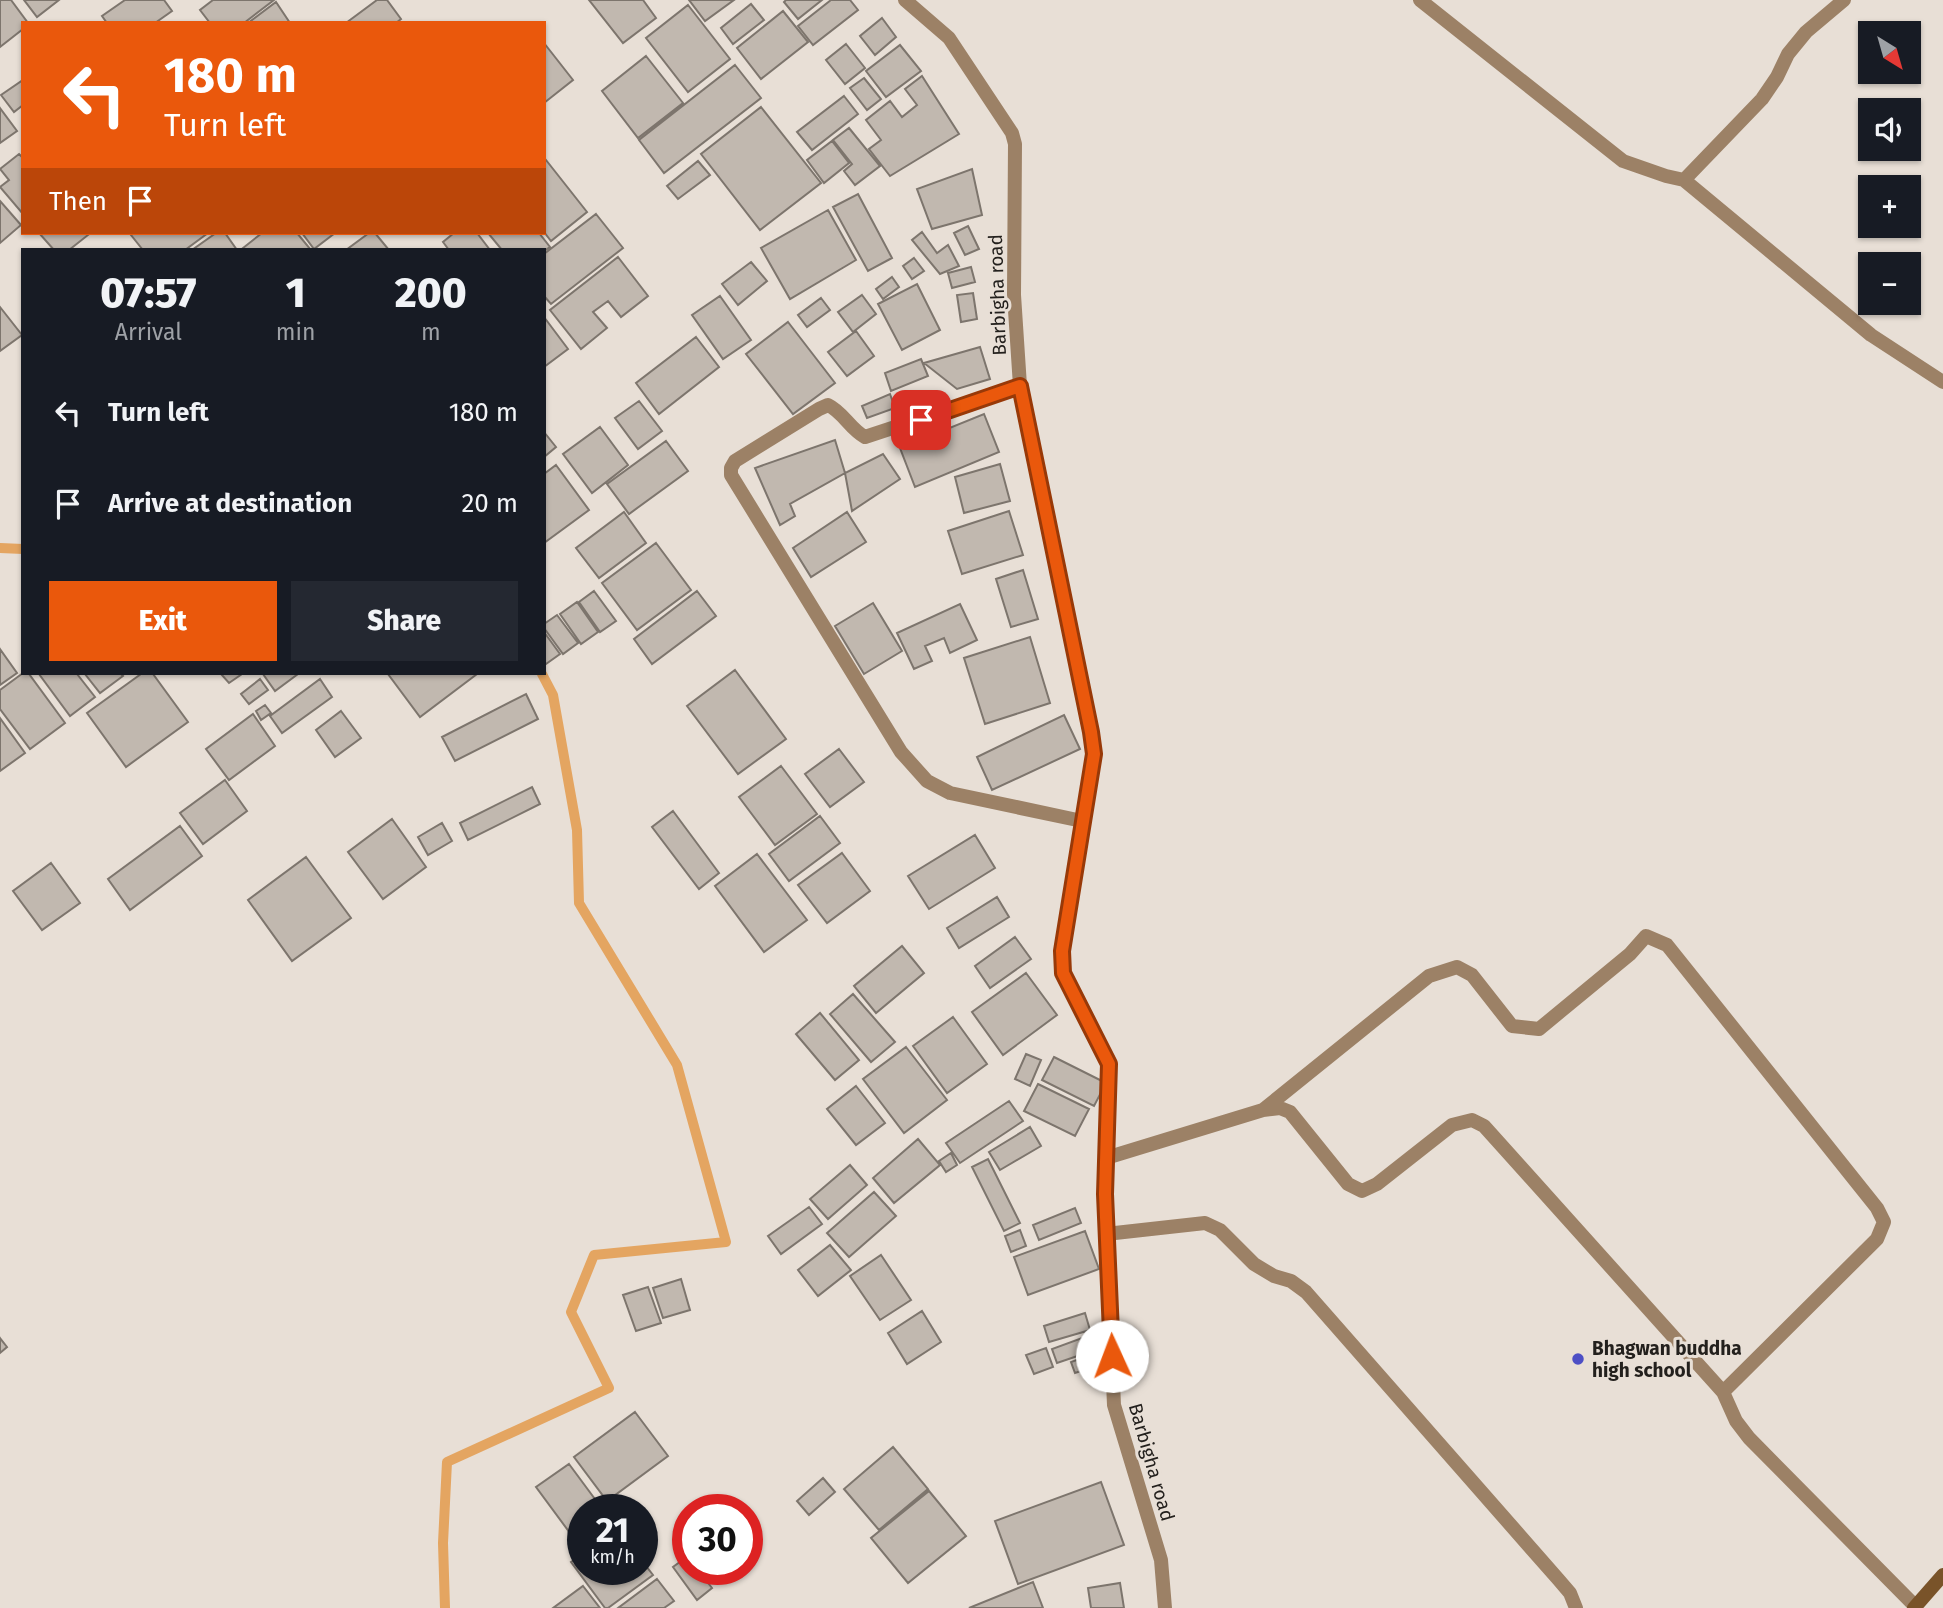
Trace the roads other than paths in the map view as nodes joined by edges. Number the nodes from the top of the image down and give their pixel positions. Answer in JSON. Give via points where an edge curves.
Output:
{"nodes":[{"id":1,"x":905,"y":0,"type":"edge"},
{"id":2,"x":1420,"y":0,"type":"edge"},
{"id":3,"x":1844,"y":0,"type":"edge"},
{"id":4,"x":1684,"y":180,"type":"junction"},
{"id":5,"x":1943,"y":382,"type":"edge"},
{"id":6,"x":1020,"y":386,"type":"junction"},
{"id":7,"x":1082,"y":821,"type":"junction"},
{"id":8,"x":1263,"y":1111,"type":"junction"},
{"id":9,"x":1105,"y":1158,"type":"junction"},
{"id":10,"x":1107,"y":1234,"type":"junction"},
{"id":11,"x":1723,"y":1392,"type":"junction"},
{"id":12,"x":1943,"y":1575,"type":"edge"},
{"id":13,"x":1915,"y":1607,"type":"edge"},
{"id":14,"x":1165,"y":1608,"type":"edge"},
{"id":15,"x":1576,"y":1608,"type":"edge"}],
"edges":[{"from":1,"to":6,"type":"street","name":"Barbigha road","via":[[949,37],[1012,133]]},
{"from":2,"to":4,"type":"street","via":[[1623,161]]},
{"from":3,"to":4,"type":"street","via":[[1806,32],[1762,99]]},
{"from":4,"to":5,"type":"street","via":[[1871,335]]},
{"from":6,"to":7,"type":"street","name":"Barbigha road","via":[[1091,732],[1094,754]]},
{"from":6,"to":7,"type":"street","via":[[865,438],[828,405],[730,468],[901,752],[927,781],[950,793]]},
{"from":7,"to":9,"type":"street","name":"Barbigha road","via":[[1062,951],[1063,973],[1109,1064]]},
{"from":8,"to":9,"type":"street"},
{"from":8,"to":11,"type":"street","via":[[1280,1108],[1290,1112],[1348,1184],[1362,1191],[1452,1125],[1472,1120],[1484,1126]]},
{"from":8,"to":11,"type":"street","via":[[1429,976],[1457,967],[1472,975],[1512,1026],[1539,1029],[1646,936],[1667,945],[1884,1222],[1877,1239]]},
{"from":9,"to":10,"type":"street","name":"Barbigha road"},
{"from":10,"to":14,"type":"street","name":"Barbigha road","via":[[1114,1405],[1161,1560]]},
{"from":10,"to":15,"type":"street","via":[[1205,1223],[1220,1230],[1254,1265],[1306,1292],[1570,1593]]},
{"from":11,"to":13,"type":"street","via":[[1749,1438]]},
{"from":12,"to":13,"type":"street"}]}
